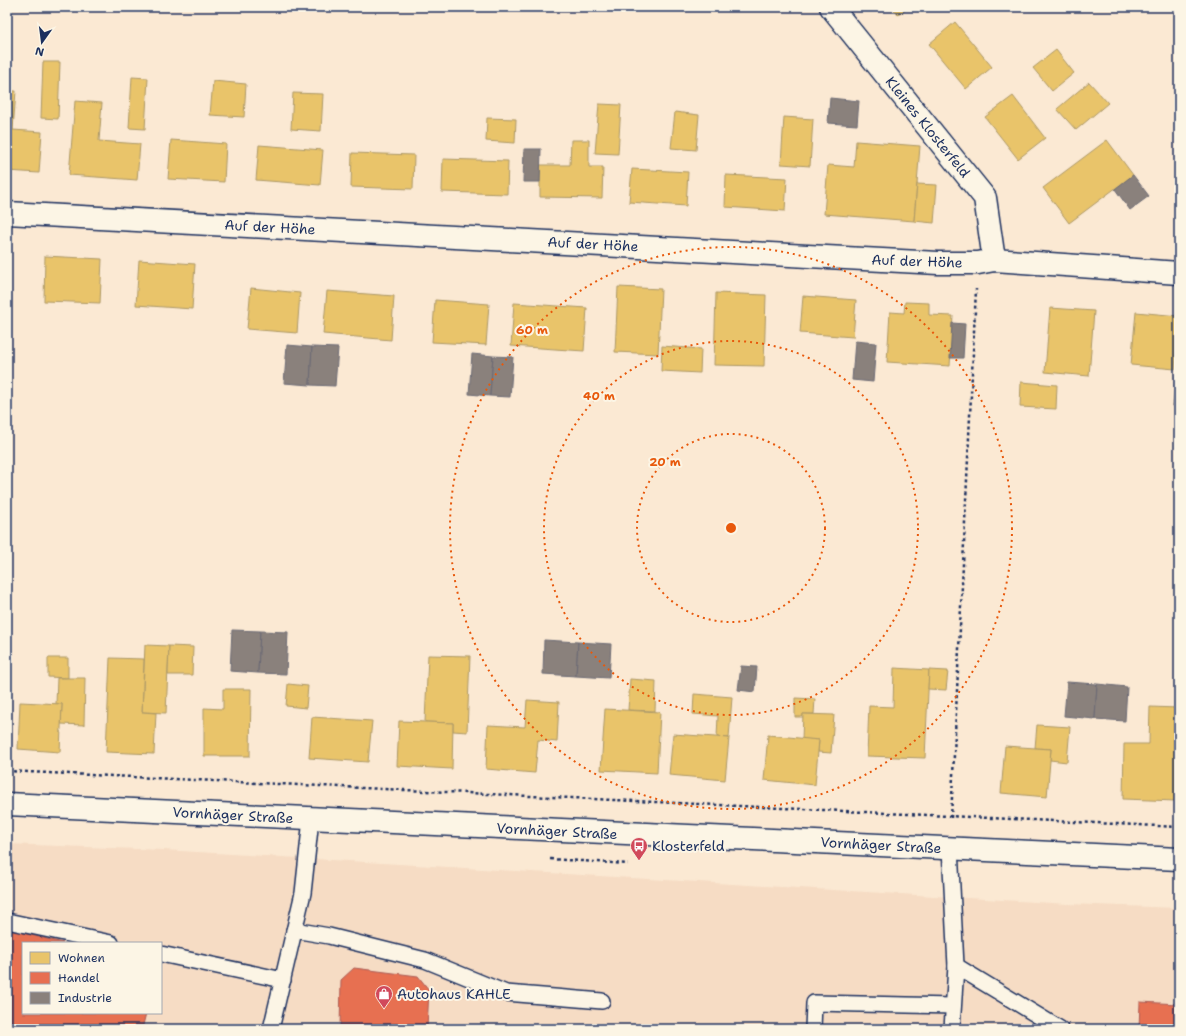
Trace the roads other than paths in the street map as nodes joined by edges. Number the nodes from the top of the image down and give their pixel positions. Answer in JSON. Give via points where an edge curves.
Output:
{"nodes":[{"id":1,"x":831,"y":7,"type":"edge"},
{"id":2,"x":7,"y":213,"type":"edge"},
{"id":3,"x":986,"y":262,"type":"junction"},
{"id":4,"x":1179,"y":273,"type":"edge"},
{"id":5,"x":7,"y":804,"type":"edge"},
{"id":6,"x":311,"y":819,"type":"junction"},
{"id":7,"x":950,"y":848,"type":"junction"},
{"id":8,"x":1179,"y":859,"type":"edge"},
{"id":9,"x":7,"y":921,"type":"edge"},
{"id":10,"x":294,"y":930,"type":"junction"},
{"id":11,"x":106,"y":942,"type":"edge"},
{"id":12,"x":162,"y":954,"type":"edge"},
{"id":13,"x":956,"y":966,"type":"junction"},
{"id":14,"x":283,"y":980,"type":"junction"},
{"id":15,"x":602,"y":1001,"type":"dead end"},
{"id":16,"x":953,"y":1006,"type":"junction"},
{"id":17,"x":272,"y":1029,"type":"edge"},
{"id":18,"x":813,"y":1029,"type":"edge"},
{"id":19,"x":952,"y":1029,"type":"edge"},
{"id":20,"x":1060,"y":1029,"type":"edge"}],
"edges":[{"from":1,"to":3,"type":"street","name":"Kleines Klosterfeld","via":[[985,198]]},
{"from":2,"to":3,"type":"street","name":"Auf der Höhe","via":[[930,262]]},
{"from":3,"to":4,"type":"street","name":"Auf der Höhe"},
{"from":5,"to":6,"type":"street","name":"Vornhäger Straße"},
{"from":6,"to":7,"type":"street","name":"Vornhäger Straße"},
{"from":6,"to":10,"type":"lane","via":[[303,893]]},
{"from":7,"to":8,"type":"street","name":"Vornhäger Straße"},
{"from":7,"to":13,"type":"lane"},
{"from":9,"to":11,"type":"lane"},
{"from":10,"to":14,"type":"lane"},
{"from":10,"to":15,"type":"lane","via":[[425,960],[506,993]]},
{"from":12,"to":14,"type":"lane"},
{"from":13,"to":16,"type":"lane"},
{"from":13,"to":20,"type":"lane"},
{"from":14,"to":17,"type":"lane"},
{"from":16,"to":18,"type":"lane","via":[[814,1003]]},
{"from":16,"to":19,"type":"lane"}]}
